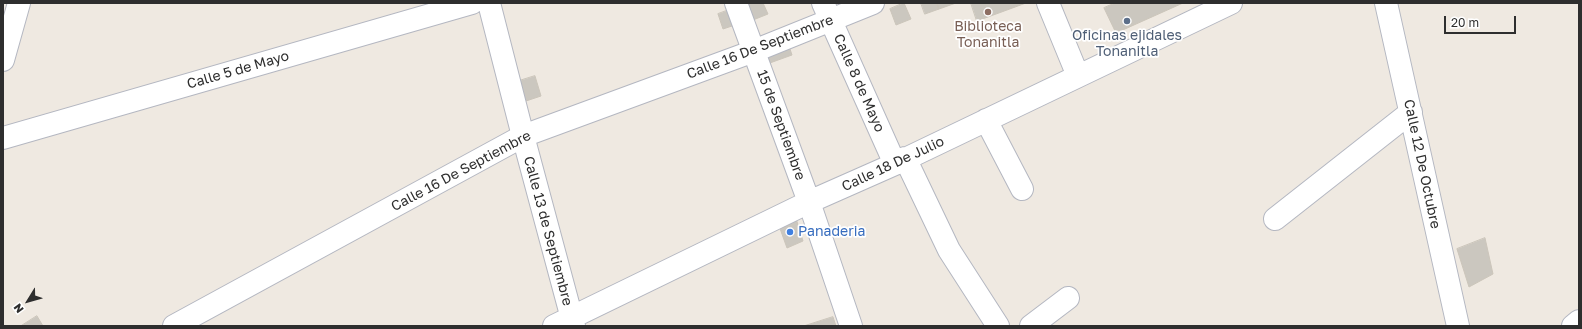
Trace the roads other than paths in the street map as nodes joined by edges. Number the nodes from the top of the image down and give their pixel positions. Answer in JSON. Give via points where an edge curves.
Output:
{"nodes":[{"id":1,"x":19,"y":3,"type":"edge"},
{"id":2,"x":472,"y":3,"type":"edge"},
{"id":3,"x":489,"y":3,"type":"edge"},
{"id":4,"x":736,"y":3,"type":"edge"},
{"id":5,"x":873,"y":3,"type":"edge"},
{"id":6,"x":1048,"y":3,"type":"edge"},
{"id":7,"x":1231,"y":3,"type":"edge"},
{"id":8,"x":1386,"y":3,"type":"edge"},
{"id":9,"x":826,"y":11,"type":"edge"},
{"id":10,"x":754,"y":51,"type":"junction"},
{"id":11,"x":3,"y":59,"type":"edge"},
{"id":12,"x":1078,"y":76,"type":"junction"},
{"id":13,"x":1411,"y":112,"type":"junction"},
{"id":14,"x":986,"y":120,"type":"junction"},
{"id":15,"x":523,"y":136,"type":"junction"},
{"id":16,"x":3,"y":138,"type":"edge"},
{"id":17,"x":900,"y":161,"type":"junction"},
{"id":18,"x":1022,"y":189,"type":"dead end"},
{"id":19,"x":809,"y":202,"type":"junction"},
{"id":20,"x":1275,"y":219,"type":"dead end"},
{"id":21,"x":1068,"y":298,"type":"dead end"},
{"id":22,"x":1579,"y":321,"type":"edge"},
{"id":23,"x":567,"y":323,"type":"edge"},
{"id":24,"x":174,"y":326,"type":"edge"},
{"id":25,"x":851,"y":326,"type":"edge"},
{"id":26,"x":998,"y":326,"type":"edge"},
{"id":27,"x":1032,"y":326,"type":"edge"},
{"id":28,"x":1458,"y":326,"type":"edge"},
{"id":29,"x":1573,"y":326,"type":"edge"}],
"edges":[{"from":1,"to":11,"type":"street"},
{"from":2,"to":16,"type":"street","name":"Calle 5 de Mayo"},
{"from":3,"to":15,"type":"street","name":"Calle 13 de Septiembre"},
{"from":4,"to":10,"type":"street","name":"15 de Septiembre"},
{"from":5,"to":9,"type":"street","name":"Calle 16 De Septiembre"},
{"from":6,"to":12,"type":"street"},
{"from":7,"to":12,"type":"street","name":"Calle 18 De Julio"},
{"from":8,"to":13,"type":"street","name":"Calle 12 De Octubre"},
{"from":9,"to":10,"type":"street","name":"Calle 16 De Septiembre"},
{"from":9,"to":17,"type":"street","name":"Calle 8 de Mayo"},
{"from":10,"to":15,"type":"street","name":"Calle 16 De Septiembre"},
{"from":10,"to":19,"type":"street","name":"15 de Septiembre"},
{"from":12,"to":14,"type":"street","name":"Calle 18 De Julio"},
{"from":13,"to":20,"type":"street"},
{"from":13,"to":28,"type":"street","name":"Calle 12 De Octubre"},
{"from":14,"to":17,"type":"street","name":"Calle 18 De Julio"},
{"from":14,"to":18,"type":"street"},
{"from":15,"to":23,"type":"street","name":"Calle 13 de Septiembre"},
{"from":15,"to":24,"type":"street","name":"Calle 16 De Septiembre"},
{"from":17,"to":19,"type":"street","name":"Calle 18 De Julio"},
{"from":17,"to":26,"type":"street","name":"Calle 8 de Mayo","via":[[948,250]]},
{"from":19,"to":23,"type":"street","name":"Calle 18 De Julio"},
{"from":19,"to":25,"type":"street","name":"15 de Septiembre"},
{"from":21,"to":27,"type":"street"},
{"from":22,"to":29,"type":"street"}]}
